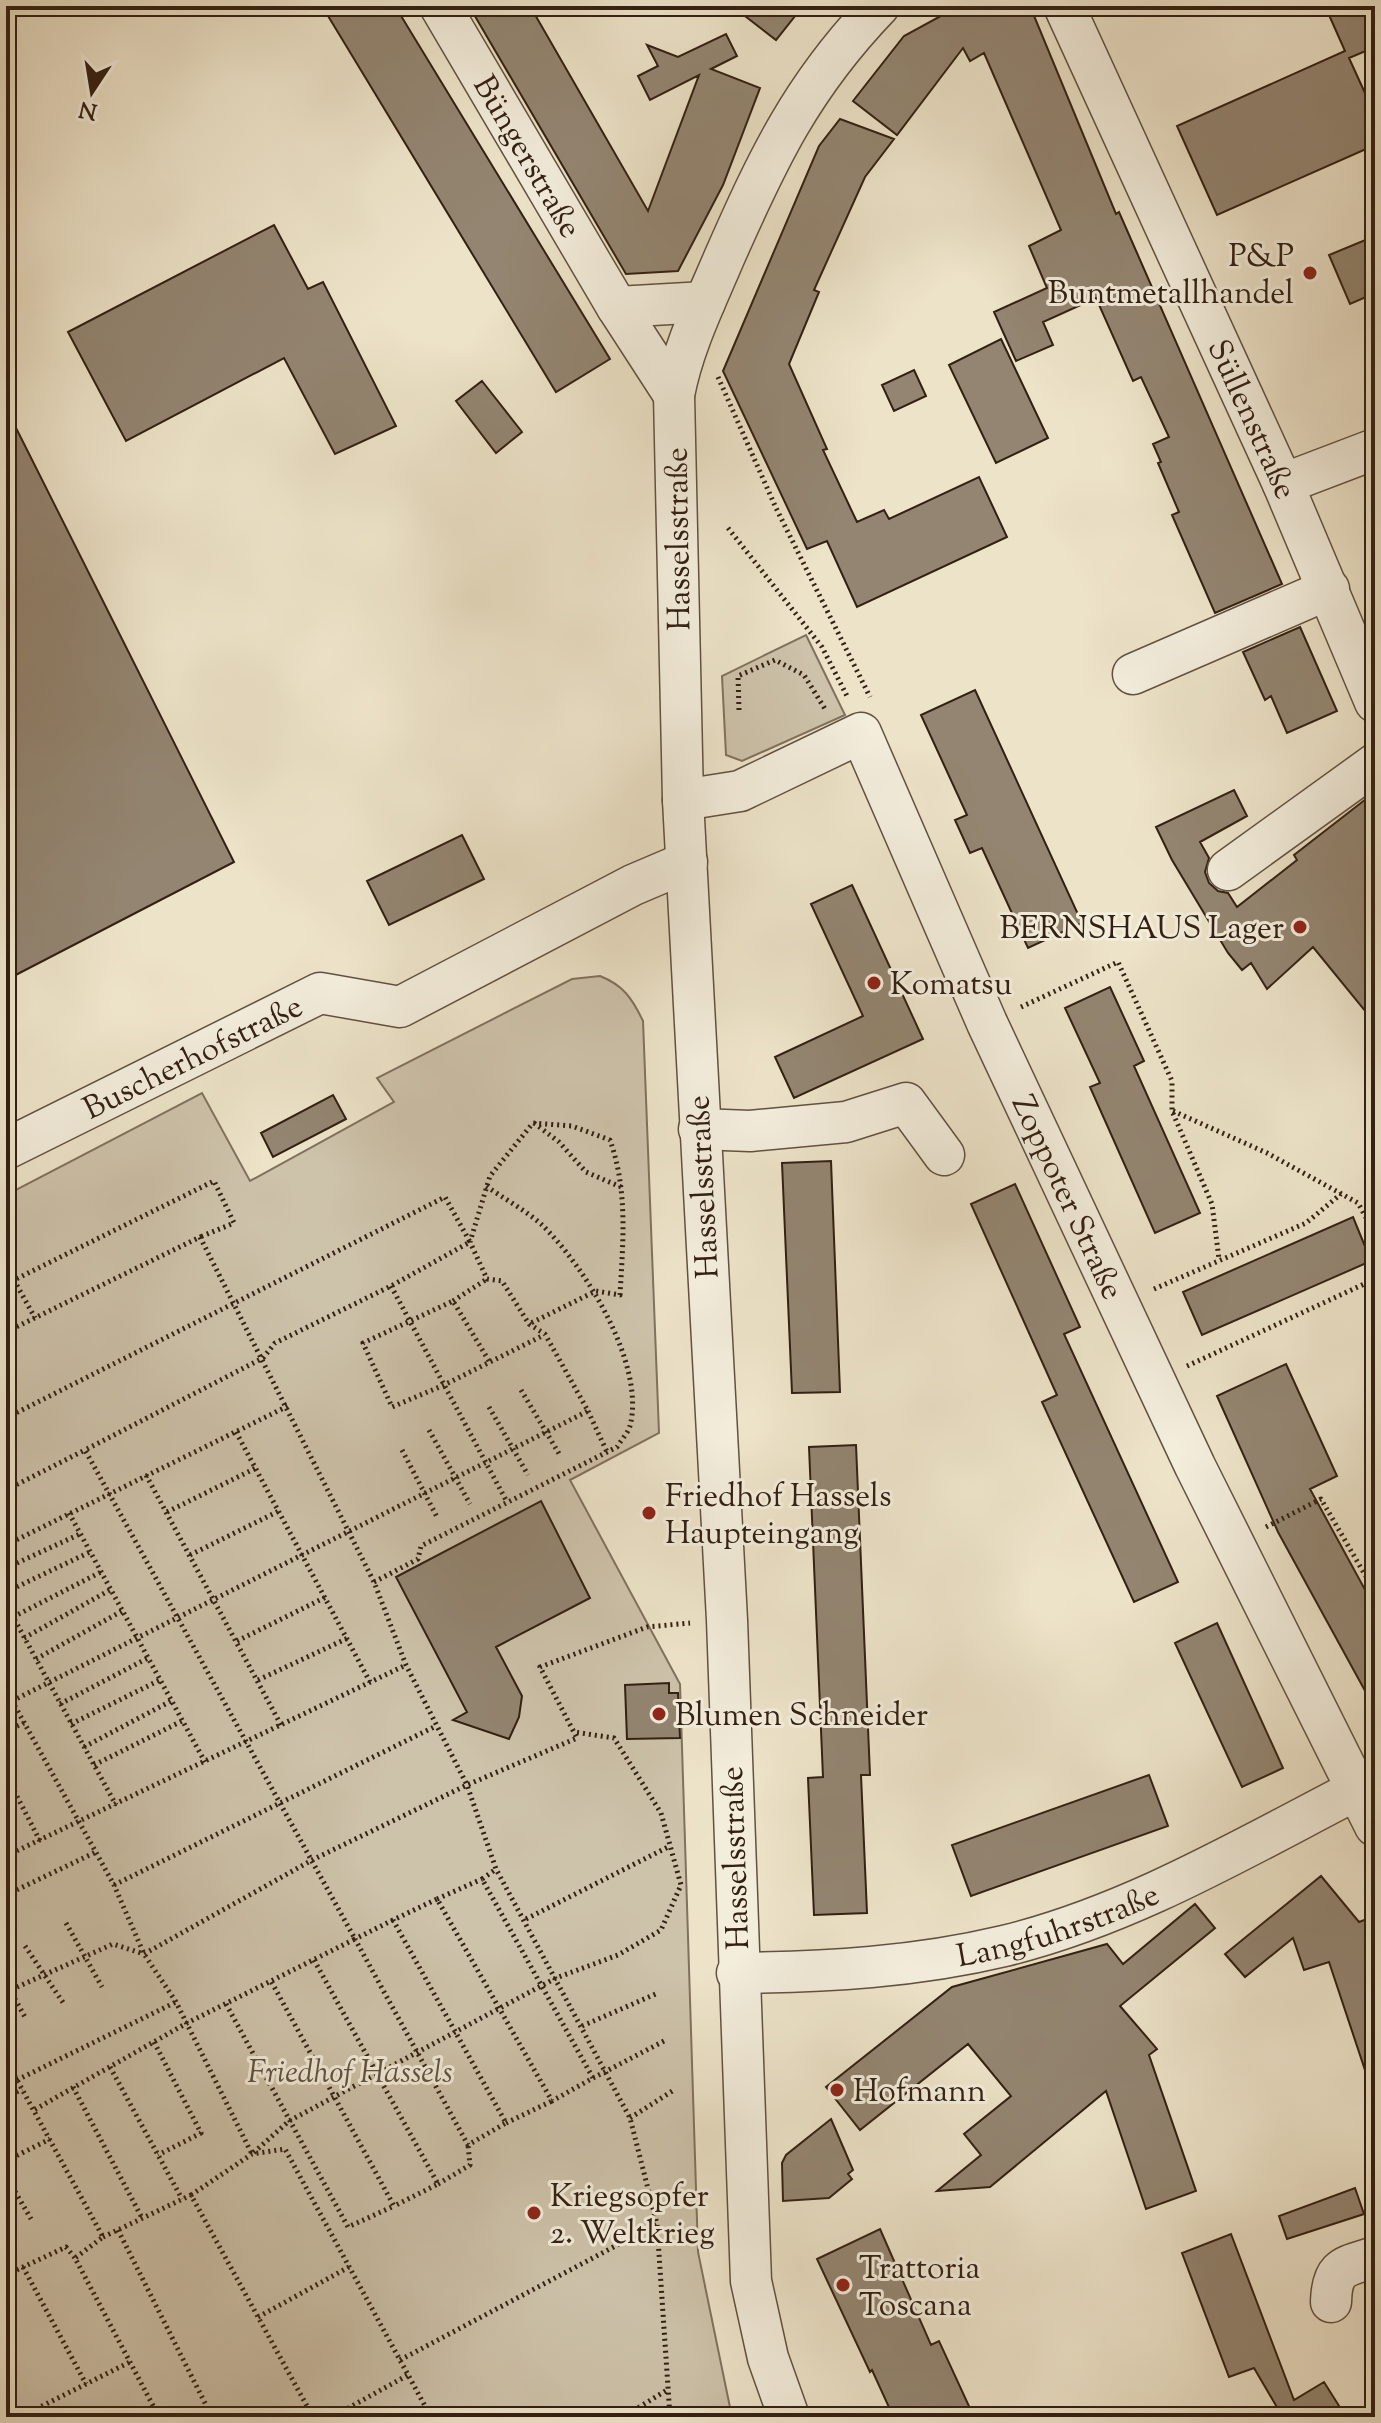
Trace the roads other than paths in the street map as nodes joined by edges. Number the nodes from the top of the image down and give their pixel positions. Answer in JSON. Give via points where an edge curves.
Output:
{"nodes":[{"id":1,"x":440,"y":6,"type":"edge"},
{"id":2,"x":879,"y":6,"type":"edge"},
{"id":3,"x":1064,"y":6,"type":"edge"},
{"id":4,"x":705,"y":302,"type":"junction"},
{"id":5,"x":617,"y":307,"type":"junction"},
{"id":6,"x":674,"y":395,"type":"junction"},
{"id":7,"x":1375,"y":449,"type":"edge"},
{"id":8,"x":1283,"y":484,"type":"junction"},
{"id":9,"x":1329,"y":589,"type":"junction"},
{"id":10,"x":1133,"y":674,"type":"dead end"},
{"id":11,"x":1374,"y":696,"type":"edge"},
{"id":12,"x":1375,"y":764,"type":"edge"},
{"id":13,"x":683,"y":800,"type":"junction"},
{"id":14,"x":687,"y":862,"type":"junction"},
{"id":15,"x":1228,"y":870,"type":"dead end"},
{"id":16,"x":699,"y":1129,"type":"junction"},
{"id":17,"x":6,"y":1149,"type":"edge"},
{"id":18,"x":944,"y":1155,"type":"dead end"},
{"id":19,"x":1354,"y":1791,"type":"junction"},
{"id":20,"x":1375,"y":1826,"type":"edge"},
{"id":21,"x":737,"y":1973,"type":"junction"},
{"id":22,"x":1375,"y":2257,"type":"edge"},
{"id":23,"x":1331,"y":2302,"type":"dead end"},
{"id":24,"x":789,"y":2417,"type":"edge"}],
"edges":[{"from":1,"to":5,"type":"street","name":"Büngerstraße"},
{"from":2,"to":4,"type":"street","name":"Hasselsstraße","via":[[838,48],[800,101],[767,161]]},
{"from":3,"to":8,"type":"street","name":"Süllenstraße"},
{"from":4,"to":5,"type":"street"},
{"from":4,"to":6,"type":"street","name":"Hasselsstraße"},
{"from":5,"to":6,"type":"street","name":"Büngerstraße"},
{"from":6,"to":13,"type":"street","name":"Hasselsstraße"},
{"from":7,"to":8,"type":"street"},
{"from":8,"to":9,"type":"street","name":"Süllenstraße"},
{"from":9,"to":10,"type":"street"},
{"from":9,"to":11,"type":"street","name":"Süllenstraße"},
{"from":12,"to":15,"type":"street"},
{"from":13,"to":14,"type":"street","name":"Hasselsstraße"},
{"from":13,"to":19,"type":"street","name":"Zoppoter Straße","via":[[740,791],[852,737]]},
{"from":14,"to":16,"type":"street","name":"Hasselsstraße"},
{"from":14,"to":17,"type":"street","name":"Buscherhofstraße","via":[[400,1007],[320,993]]},
{"from":16,"to":18,"type":"street","via":[[750,1131],[846,1122],[906,1103]]},
{"from":16,"to":21,"type":"street","name":"Hasselsstraße","via":[[727,1620]]},
{"from":19,"to":20,"type":"street","name":"Zoppoter Straße"},
{"from":19,"to":21,"type":"street","name":"Langfuhrstraße","via":[[1197,1873],[1096,1916],[1005,1946],[905,1964]]},
{"from":21,"to":24,"type":"street","name":"Hasselsstraße","via":[[751,2281],[768,2358]]},
{"from":22,"to":23,"type":"street","via":[[1338,2271]]}]}
